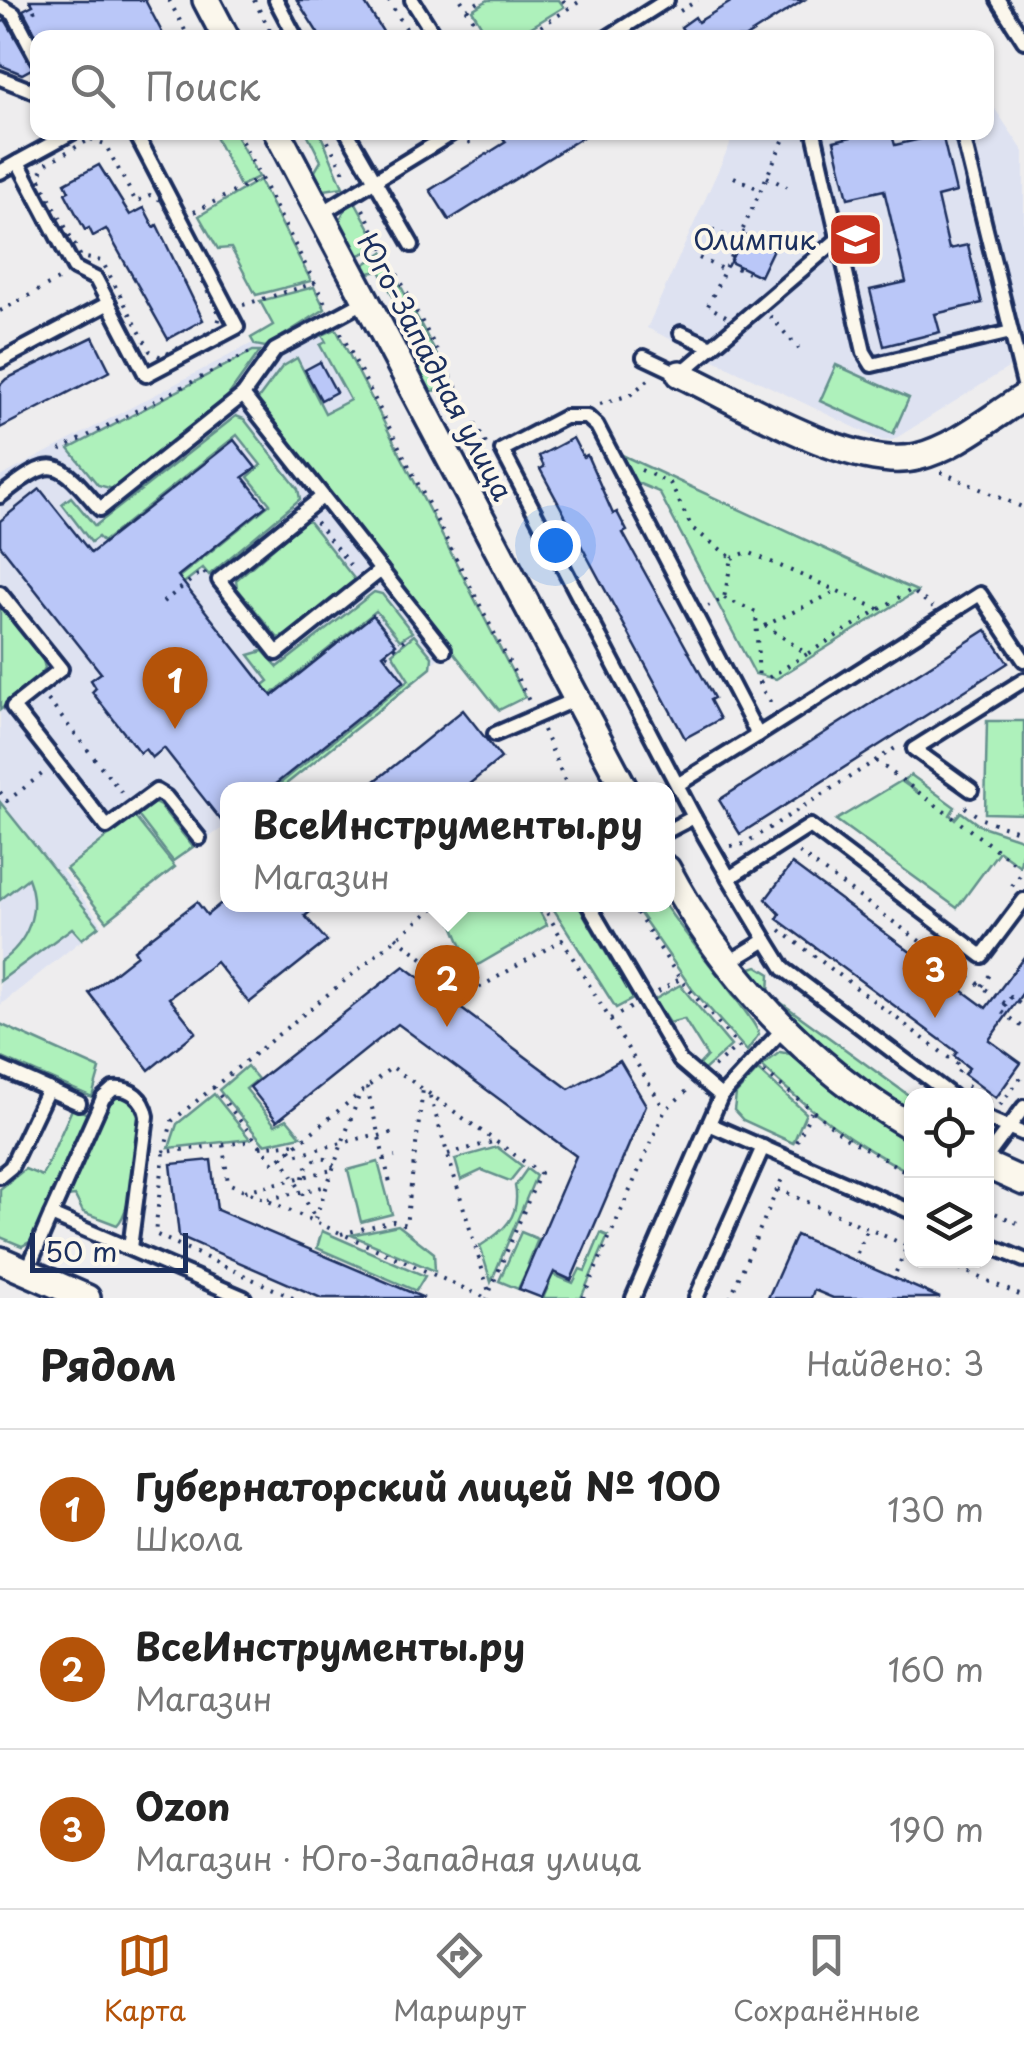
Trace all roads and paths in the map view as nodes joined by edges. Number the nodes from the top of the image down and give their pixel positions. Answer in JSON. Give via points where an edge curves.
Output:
{"nodes":[{"id":1,"x":30,"y":0,"type":"edge"},
{"id":2,"x":169,"y":0,"type":"edge"},
{"id":3,"x":206,"y":0,"type":"edge"},
{"id":4,"x":254,"y":0,"type":"edge"},
{"id":5,"x":276,"y":0,"type":"edge"},
{"id":6,"x":388,"y":0,"type":"edge"},
{"id":7,"x":412,"y":0,"type":"edge"},
{"id":8,"x":461,"y":0,"type":"edge"},
{"id":9,"x":482,"y":0,"type":"edge"},
{"id":10,"x":564,"y":0,"type":"edge"},
{"id":11,"x":582,"y":0,"type":"edge"},
{"id":12,"x":668,"y":0,"type":"edge"},
{"id":13,"x":998,"y":0,"type":"edge"},
{"id":14,"x":0,"y":6,"type":"edge"},
{"id":15,"x":569,"y":9,"type":"junction"},
{"id":16,"x":467,"y":10,"type":"junction"},
{"id":17,"x":36,"y":15,"type":"dead end"},
{"id":18,"x":185,"y":30,"type":"edge"},
{"id":19,"x":222,"y":30,"type":"edge"},
{"id":20,"x":270,"y":30,"type":"edge"},
{"id":21,"x":292,"y":30,"type":"edge"},
{"id":22,"x":407,"y":30,"type":"edge"},
{"id":23,"x":431,"y":30,"type":"edge"},
{"id":24,"x":480,"y":30,"type":"edge"},
{"id":25,"x":535,"y":30,"type":"edge"},
{"id":26,"x":620,"y":30,"type":"edge"},
{"id":27,"x":1024,"y":41,"type":"edge"},
{"id":28,"x":30,"y":45,"type":"edge"},
{"id":29,"x":0,"y":78,"type":"edge"},
{"id":30,"x":30,"y":90,"type":"edge"},
{"id":31,"x":58,"y":140,"type":"edge"},
{"id":32,"x":89,"y":140,"type":"edge"},
{"id":33,"x":102,"y":140,"type":"edge"},
{"id":34,"x":139,"y":140,"type":"edge"},
{"id":35,"x":241,"y":140,"type":"edge"},
{"id":36,"x":280,"y":140,"type":"edge"},
{"id":37,"x":351,"y":140,"type":"edge"},
{"id":38,"x":441,"y":140,"type":"edge"},
{"id":39,"x":784,"y":140,"type":"edge"},
{"id":40,"x":816,"y":140,"type":"edge"},
{"id":41,"x":964,"y":140,"type":"edge"},
{"id":42,"x":18,"y":162,"type":"junction"},
{"id":43,"x":0,"y":172,"type":"edge"},
{"id":44,"x":260,"y":178,"type":"junction"},
{"id":45,"x":734,"y":178,"type":"dead end"},
{"id":46,"x":767,"y":178,"type":"junction"},
{"id":47,"x":374,"y":182,"type":"junction"},
{"id":48,"x":787,"y":186,"type":"dead end"},
{"id":49,"x":761,"y":190,"type":"junction"},
{"id":50,"x":320,"y":214,"type":"junction"},
{"id":51,"x":177,"y":221,"type":"junction"},
{"id":52,"x":712,"y":230,"type":"dead end"},
{"id":53,"x":742,"y":232,"type":"junction"},
{"id":54,"x":838,"y":239,"type":"junction"},
{"id":55,"x":763,"y":241,"type":"dead end"},
{"id":56,"x":738,"y":242,"type":"junction"},
{"id":57,"x":412,"y":245,"type":"dead end"},
{"id":58,"x":699,"y":258,"type":"dead end"},
{"id":59,"x":728,"y":264,"type":"junction"},
{"id":60,"x":78,"y":270,"type":"junction"},
{"id":61,"x":724,"y":270,"type":"junction"},
{"id":62,"x":748,"y":273,"type":"dead end"},
{"id":63,"x":315,"y":283,"type":"junction"},
{"id":64,"x":366,"y":301,"type":"junction"},
{"id":65,"x":109,"y":304,"type":"junction"},
{"id":66,"x":761,"y":305,"type":"junction"},
{"id":67,"x":0,"y":311,"type":"edge"},
{"id":68,"x":230,"y":312,"type":"junction"},
{"id":69,"x":334,"y":319,"type":"junction"},
{"id":70,"x":736,"y":326,"type":"junction"},
{"id":71,"x":1011,"y":332,"type":"junction"},
{"id":72,"x":680,"y":333,"type":"dead end"},
{"id":73,"x":712,"y":347,"type":"junction"},
{"id":74,"x":275,"y":350,"type":"junction"},
{"id":75,"x":800,"y":350,"type":"dead end"},
{"id":76,"x":644,"y":358,"type":"dead end"},
{"id":77,"x":0,"y":361,"type":"edge"},
{"id":78,"x":670,"y":369,"type":"junction"},
{"id":79,"x":1024,"y":384,"type":"edge"},
{"id":80,"x":243,"y":395,"type":"junction"},
{"id":81,"x":1024,"y":397,"type":"edge"},
{"id":82,"x":576,"y":414,"type":"junction"},
{"id":83,"x":918,"y":457,"type":"junction"},
{"id":84,"x":614,"y":459,"type":"junction"},
{"id":85,"x":36,"y":468,"type":"junction"},
{"id":86,"x":0,"y":496,"type":"edge"},
{"id":87,"x":322,"y":497,"type":"junction"},
{"id":88,"x":1024,"y":508,"type":"edge"},
{"id":89,"x":306,"y":510,"type":"junction"},
{"id":90,"x":732,"y":558,"type":"junction"},
{"id":91,"x":380,"y":570,"type":"junction"},
{"id":92,"x":209,"y":579,"type":"dead end"},
{"id":93,"x":365,"y":583,"type":"junction"},
{"id":94,"x":837,"y":591,"type":"junction"},
{"id":95,"x":0,"y":593,"type":"edge"},
{"id":96,"x":724,"y":598,"type":"junction"},
{"id":97,"x":163,"y":602,"type":"dead end"},
{"id":98,"x":880,"y":609,"type":"junction"},
{"id":99,"x":694,"y":613,"type":"junction"},
{"id":100,"x":946,"y":616,"type":"junction"},
{"id":101,"x":763,"y":626,"type":"junction"},
{"id":102,"x":418,"y":629,"type":"dead end"},
{"id":103,"x":495,"y":632,"type":"dead end"},
{"id":104,"x":444,"y":650,"type":"dead end"},
{"id":105,"x":386,"y":654,"type":"dead end"},
{"id":106,"x":807,"y":654,"type":"junction"},
{"id":107,"x":1024,"y":660,"type":"edge"},
{"id":108,"x":1024,"y":680,"type":"edge"},
{"id":109,"x":759,"y":684,"type":"junction"},
{"id":110,"x":50,"y":692,"type":"dead end"},
{"id":111,"x":576,"y":698,"type":"junction"},
{"id":112,"x":781,"y":720,"type":"junction"},
{"id":113,"x":495,"y":734,"type":"dead end"},
{"id":114,"x":758,"y":735,"type":"junction"},
{"id":115,"x":906,"y":742,"type":"dead end"},
{"id":116,"x":876,"y":761,"type":"junction"},
{"id":117,"x":57,"y":762,"type":"junction"},
{"id":118,"x":621,"y":782,"type":"edge"},
{"id":119,"x":677,"y":785,"type":"junction"},
{"id":120,"x":971,"y":790,"type":"dead end"},
{"id":121,"x":0,"y":792,"type":"edge"},
{"id":122,"x":132,"y":792,"type":"dead end"},
{"id":123,"x":962,"y":805,"type":"dead end"},
{"id":124,"x":694,"y":817,"type":"junction"},
{"id":125,"x":952,"y":818,"type":"junction"},
{"id":126,"x":675,"y":827,"type":"edge"},
{"id":127,"x":199,"y":838,"type":"dead end"},
{"id":128,"x":792,"y":854,"type":"dead end"},
{"id":129,"x":1020,"y":867,"type":"dead end"},
{"id":130,"x":742,"y":869,"type":"junction"},
{"id":131,"x":729,"y":878,"type":"junction"},
{"id":132,"x":675,"y":881,"type":"edge"},
{"id":133,"x":1024,"y":900,"type":"edge"},
{"id":134,"x":429,"y":912,"type":"edge"},
{"id":135,"x":546,"y":912,"type":"edge"},
{"id":136,"x":593,"y":912,"type":"edge"},
{"id":137,"x":780,"y":930,"type":"dead end"},
{"id":138,"x":396,"y":938,"type":"junction"},
{"id":139,"x":562,"y":940,"type":"junction"},
{"id":140,"x":766,"y":940,"type":"junction"},
{"id":141,"x":728,"y":963,"type":"junction"},
{"id":142,"x":1006,"y":1004,"type":"junction"},
{"id":143,"x":1024,"y":1007,"type":"edge"},
{"id":144,"x":785,"y":1027,"type":"junction"},
{"id":145,"x":1024,"y":1028,"type":"edge"},
{"id":146,"x":737,"y":1046,"type":"dead end"},
{"id":147,"x":0,"y":1068,"type":"edge"},
{"id":148,"x":1024,"y":1074,"type":"edge"},
{"id":149,"x":699,"y":1080,"type":"junction"},
{"id":150,"x":212,"y":1087,"type":"junction"},
{"id":151,"x":367,"y":1087,"type":"junction"},
{"id":152,"x":941,"y":1088,"type":"edge"},
{"id":153,"x":970,"y":1088,"type":"edge"},
{"id":154,"x":423,"y":1089,"type":"junction"},
{"id":155,"x":48,"y":1090,"type":"junction"},
{"id":156,"x":361,"y":1092,"type":"junction"},
{"id":157,"x":430,"y":1094,"type":"junction"},
{"id":158,"x":721,"y":1096,"type":"junction"},
{"id":159,"x":79,"y":1103,"type":"dead end"},
{"id":160,"x":994,"y":1104,"type":"edge"},
{"id":161,"x":1024,"y":1106,"type":"edge"},
{"id":162,"x":665,"y":1110,"type":"junction"},
{"id":163,"x":810,"y":1112,"type":"dead end"},
{"id":164,"x":994,"y":1121,"type":"edge"},
{"id":165,"x":904,"y":1122,"type":"edge"},
{"id":166,"x":709,"y":1124,"type":"junction"},
{"id":167,"x":1009,"y":1128,"type":"junction"},
{"id":168,"x":398,"y":1132,"type":"dead end"},
{"id":169,"x":1024,"y":1134,"type":"edge"},
{"id":170,"x":378,"y":1135,"type":"junction"},
{"id":171,"x":255,"y":1140,"type":"junction"},
{"id":172,"x":496,"y":1141,"type":"junction"},
{"id":173,"x":299,"y":1142,"type":"junction"},
{"id":174,"x":342,"y":1143,"type":"junction"},
{"id":175,"x":223,"y":1145,"type":"junction"},
{"id":176,"x":260,"y":1146,"type":"junction"},
{"id":177,"x":762,"y":1147,"type":"junction"},
{"id":178,"x":290,"y":1149,"type":"junction"},
{"id":179,"x":994,"y":1150,"type":"edge"},
{"id":180,"x":164,"y":1152,"type":"junction"},
{"id":181,"x":448,"y":1154,"type":"junction"},
{"id":182,"x":282,"y":1156,"type":"junction"},
{"id":183,"x":395,"y":1156,"type":"dead end"},
{"id":184,"x":790,"y":1159,"type":"junction"},
{"id":185,"x":384,"y":1160,"type":"junction"},
{"id":186,"x":994,"y":1166,"type":"edge"},
{"id":187,"x":333,"y":1168,"type":"junction"},
{"id":188,"x":0,"y":1176,"type":"edge"},
{"id":189,"x":302,"y":1178,"type":"junction"},
{"id":190,"x":295,"y":1180,"type":"junction"},
{"id":191,"x":390,"y":1182,"type":"dead end"},
{"id":192,"x":1024,"y":1182,"type":"edge"},
{"id":193,"x":327,"y":1186,"type":"junction"},
{"id":194,"x":777,"y":1189,"type":"junction"},
{"id":195,"x":245,"y":1191,"type":"junction"},
{"id":196,"x":301,"y":1192,"type":"junction"},
{"id":197,"x":265,"y":1200,"type":"junction"},
{"id":198,"x":904,"y":1209,"type":"edge"},
{"id":199,"x":994,"y":1213,"type":"edge"},
{"id":200,"x":51,"y":1214,"type":"junction"},
{"id":201,"x":314,"y":1220,"type":"junction"},
{"id":202,"x":1024,"y":1226,"type":"edge"},
{"id":203,"x":868,"y":1228,"type":"junction"},
{"id":204,"x":342,"y":1234,"type":"junction"},
{"id":205,"x":904,"y":1244,"type":"edge"},
{"id":206,"x":994,"y":1247,"type":"edge"},
{"id":207,"x":130,"y":1248,"type":"junction"},
{"id":208,"x":856,"y":1253,"type":"dead end"},
{"id":209,"x":904,"y":1258,"type":"edge"},
{"id":210,"x":0,"y":1260,"type":"edge"},
{"id":211,"x":1024,"y":1260,"type":"edge"},
{"id":212,"x":957,"y":1268,"type":"edge"},
{"id":213,"x":27,"y":1272,"type":"junction"},
{"id":214,"x":896,"y":1272,"type":"dead end"},
{"id":215,"x":487,"y":1296,"type":"edge"},
{"id":216,"x":1024,"y":1297,"type":"edge"},
{"id":217,"x":87,"y":1298,"type":"edge"},
{"id":218,"x":244,"y":1298,"type":"edge"},
{"id":219,"x":294,"y":1298,"type":"edge"},
{"id":220,"x":583,"y":1298,"type":"edge"},
{"id":221,"x":633,"y":1298,"type":"edge"},
{"id":222,"x":696,"y":1298,"type":"edge"},
{"id":223,"x":730,"y":1298,"type":"edge"}],
"edges":[{"from":1,"to":17,"type":"path"},
{"from":2,"to":18,"type":"path"},
{"from":3,"to":19,"type":"street"},
{"from":4,"to":20,"type":"path"},
{"from":5,"to":21,"type":"lane"},
{"from":6,"to":22,"type":"path"},
{"from":7,"to":23,"type":"lane"},
{"from":8,"to":16,"type":"path"},
{"from":9,"to":16,"type":"path"},
{"from":10,"to":15,"type":"path"},
{"from":11,"to":15,"type":"path"},
{"from":12,"to":26,"type":"lane"},
{"from":13,"to":27,"type":"lane"},
{"from":14,"to":28,"type":"lane","via":[[14,14]]},
{"from":15,"to":25,"type":"path"},
{"from":16,"to":24,"type":"path"},
{"from":29,"to":30,"type":"lane"},
{"from":31,"to":42,"type":"lane"},
{"from":32,"to":51,"type":"path","via":[[38,172],[81,257],[102,261],[158,357],[221,320]]},
{"from":33,"to":51,"type":"path","via":[[136,202],[156,196]]},
{"from":34,"to":51,"type":"lane"},
{"from":35,"to":44,"type":"path"},
{"from":36,"to":50,"type":"street","name":"Юго-Западная улица"},
{"from":37,"to":47,"type":"lane"},
{"from":38,"to":47,"type":"lane"},
{"from":39,"to":46,"type":"path"},
{"from":40,"to":54,"type":"lane"},
{"from":41,"to":71,"type":"lane"},
{"from":42,"to":43,"type":"lane"},
{"from":42,"to":60,"type":"lane"},
{"from":44,"to":51,"type":"path"},
{"from":44,"to":63,"type":"path"},
{"from":45,"to":49,"type":"path"},
{"from":46,"to":48,"type":"path"},
{"from":46,"to":49,"type":"path"},
{"from":47,"to":50,"type":"lane"},
{"from":47,"to":57,"type":"lane"},
{"from":49,"to":53,"type":"path"},
{"from":50,"to":64,"type":"street","name":"Юго-Западная улица"},
{"from":51,"to":68,"type":"lane"},
{"from":52,"to":56,"type":"path"},
{"from":53,"to":55,"type":"path"},
{"from":53,"to":56,"type":"path"},
{"from":54,"to":66,"type":"lane"},
{"from":54,"to":71,"type":"lane","via":[[872,365]]},
{"from":56,"to":59,"type":"path"},
{"from":58,"to":61,"type":"path"},
{"from":59,"to":61,"type":"path"},
{"from":59,"to":62,"type":"path"},
{"from":60,"to":65,"type":"lane","via":[[96,279]]},
{"from":60,"to":67,"type":"path"},
{"from":61,"to":70,"type":"path","via":[[708,306]]},
{"from":63,"to":68,"type":"path"},
{"from":63,"to":69,"type":"path"},
{"from":64,"to":69,"type":"lane"},
{"from":64,"to":111,"type":"street","name":"Юго-Западная улица"},
{"from":65,"to":68,"type":"lane","via":[[146,375],[238,327]]},
{"from":65,"to":77,"type":"lane"},
{"from":66,"to":70,"type":"lane"},
{"from":66,"to":75,"type":"path"},
{"from":69,"to":74,"type":"lane"},
{"from":69,"to":103,"type":"path"},
{"from":70,"to":73,"type":"lane"},
{"from":71,"to":79,"type":"lane"},
{"from":72,"to":73,"type":"lane"},
{"from":73,"to":78,"type":"lane"},
{"from":74,"to":80,"type":"lane"},
{"from":74,"to":85,"type":"path","via":[[253,348]]},
{"from":76,"to":78,"type":"lane"},
{"from":78,"to":82,"type":"path","via":[[644,387]]},
{"from":78,"to":83,"type":"street","via":[[836,447],[892,461]]},
{"from":80,"to":85,"type":"lane","via":[[100,509],[70,472],[49,464]]},
{"from":80,"to":87,"type":"lane"},
{"from":81,"to":83,"type":"street"},
{"from":82,"to":84,"type":"lane","via":[[597,426]]},
{"from":82,"to":119,"type":"lane","via":[[502,450]]},
{"from":83,"to":88,"type":"path"},
{"from":84,"to":90,"type":"path","via":[[670,482],[692,528]]},
{"from":84,"to":99,"type":"lane"},
{"from":85,"to":86,"type":"lane"},
{"from":87,"to":89,"type":"lane"},
{"from":87,"to":91,"type":"lane"},
{"from":89,"to":93,"type":"path"},
{"from":89,"to":93,"type":"lane","via":[[219,580],[278,652]]},
{"from":90,"to":94,"type":"path","via":[[748,552]]},
{"from":90,"to":96,"type":"path"},
{"from":91,"to":93,"type":"lane"},
{"from":91,"to":104,"type":"lane"},
{"from":92,"to":97,"type":"path","via":[[202,571]]},
{"from":94,"to":98,"type":"path"},
{"from":94,"to":101,"type":"path"},
{"from":95,"to":117,"type":"lane","via":[[60,669],[13,707]]},
{"from":96,"to":99,"type":"path"},
{"from":96,"to":101,"type":"path","via":[[756,612]]},
{"from":98,"to":100,"type":"path","via":[[910,590]]},
{"from":98,"to":106,"type":"path"},
{"from":99,"to":114,"type":"lane"},
{"from":100,"to":107,"type":"lane","via":[[980,594]]},
{"from":100,"to":112,"type":"lane"},
{"from":101,"to":106,"type":"path"},
{"from":101,"to":109,"type":"path"},
{"from":102,"to":105,"type":"path"},
{"from":106,"to":109,"type":"path"},
{"from":108,"to":120,"type":"lane","via":[[914,749]]},
{"from":109,"to":112,"type":"path"},
{"from":110,"to":122,"type":"path","via":[[48,706],[116,790]]},
{"from":111,"to":113,"type":"lane"},
{"from":111,"to":118,"type":"street","name":"Юго-Западная улица"},
{"from":112,"to":114,"type":"lane"},
{"from":114,"to":119,"type":"lane"},
{"from":115,"to":116,"type":"path"},
{"from":116,"to":125,"type":"path"},
{"from":116,"to":130,"type":"path","via":[[744,844],[724,842]]},
{"from":117,"to":121,"type":"path","via":[[7,801]]},
{"from":117,"to":127,"type":"lane","via":[[107,826],[156,791]]},
{"from":119,"to":124,"type":"lane"},
{"from":123,"to":125,"type":"path"},
{"from":124,"to":126,"type":"lane"},
{"from":124,"to":131,"type":"lane"},
{"from":125,"to":129,"type":"path"},
{"from":128,"to":142,"type":"path","via":[[807,857]]},
{"from":130,"to":131,"type":"lane"},
{"from":130,"to":133,"type":"lane","via":[[810,826],[982,956]]},
{"from":131,"to":140,"type":"lane"},
{"from":132,"to":141,"type":"street"},
{"from":134,"to":138,"type":"path"},
{"from":135,"to":139,"type":"path"},
{"from":136,"to":149,"type":"lane","via":[[680,1061]]},
{"from":137,"to":153,"type":"path","via":[[961,1066],[954,1076]]},
{"from":138,"to":139,"type":"path","via":[[468,994]]},
{"from":138,"to":150,"type":"path"},
{"from":139,"to":162,"type":"path"},
{"from":140,"to":141,"type":"lane"},
{"from":140,"to":152,"type":"lane","via":[[784,969]]},
{"from":141,"to":144,"type":"street"},
{"from":142,"to":143,"type":"path","via":[[1011,997]]},
{"from":142,"to":145,"type":"path","via":[[1001,1011]]},
{"from":144,"to":158,"type":"lane"},
{"from":144,"to":165,"type":"street"},
{"from":146,"to":149,"type":"path"},
{"from":147,"to":155,"type":"lane"},
{"from":148,"to":160,"type":"path","via":[[1002,1103]]},
{"from":149,"to":158,"type":"lane"},
{"from":149,"to":162,"type":"path"},
{"from":150,"to":171,"type":"path"},
{"from":150,"to":180,"type":"path","via":[[172,1121]]},
{"from":151,"to":154,"type":"path","via":[[392,1066]]},
{"from":151,"to":156,"type":"path"},
{"from":151,"to":170,"type":"path"},
{"from":154,"to":157,"type":"path"},
{"from":154,"to":204,"type":"path","via":[[406,1225],[393,1221]]},
{"from":155,"to":159,"type":"lane"},
{"from":155,"to":188,"type":"lane","via":[[11,1167]]},
{"from":156,"to":173,"type":"path"},
{"from":156,"to":174,"type":"path"},
{"from":157,"to":172,"type":"path"},
{"from":157,"to":181,"type":"path"},
{"from":158,"to":166,"type":"lane"},
{"from":161,"to":167,"type":"lane"},
{"from":162,"to":220,"type":"path"},
{"from":163,"to":184,"type":"path"},
{"from":164,"to":167,"type":"lane"},
{"from":166,"to":177,"type":"lane"},
{"from":166,"to":221,"type":"lane"},
{"from":167,"to":169,"type":"lane"},
{"from":167,"to":179,"type":"lane"},
{"from":168,"to":170,"type":"path"},
{"from":170,"to":174,"type":"path"},
{"from":170,"to":185,"type":"path"},
{"from":171,"to":175,"type":"path"},
{"from":171,"to":176,"type":"path"},
{"from":172,"to":181,"type":"path"},
{"from":172,"to":215,"type":"path","via":[[540,1173]]},
{"from":173,"to":176,"type":"path"},
{"from":173,"to":178,"type":"path"},
{"from":174,"to":178,"type":"path","via":[[294,1155]]},
{"from":174,"to":187,"type":"path"},
{"from":175,"to":180,"type":"path"},
{"from":175,"to":195,"type":"path","via":[[228,1183]]},
{"from":176,"to":182,"type":"path","via":[[274,1163]]},
{"from":177,"to":184,"type":"lane"},
{"from":177,"to":222,"type":"lane"},
{"from":178,"to":182,"type":"path"},
{"from":180,"to":219,"type":"path","via":[[156,1234]]},
{"from":181,"to":215,"type":"path"},
{"from":182,"to":190,"type":"path"},
{"from":183,"to":185,"type":"path"},
{"from":184,"to":194,"type":"path"},
{"from":184,"to":198,"type":"lane"},
{"from":185,"to":191,"type":"path"},
{"from":186,"to":192,"type":"street"},
{"from":187,"to":189,"type":"path"},
{"from":187,"to":189,"type":"path","via":[[326,1159],[316,1160]]},
{"from":187,"to":193,"type":"path"},
{"from":189,"to":190,"type":"path"},
{"from":190,"to":195,"type":"path"},
{"from":190,"to":196,"type":"path"},
{"from":193,"to":196,"type":"path"},
{"from":193,"to":201,"type":"path"},
{"from":194,"to":203,"type":"path"},
{"from":194,"to":223,"type":"path"},
{"from":195,"to":197,"type":"path"},
{"from":196,"to":197,"type":"path"},
{"from":196,"to":201,"type":"path"},
{"from":197,"to":201,"type":"path"},
{"from":199,"to":202,"type":"path"},
{"from":200,"to":207,"type":"lane"},
{"from":200,"to":207,"type":"lane","via":[[103,1098],[113,1089],[126,1090],[143,1102],[147,1116]]},
{"from":200,"to":213,"type":"lane"},
{"from":201,"to":204,"type":"path"},
{"from":203,"to":205,"type":"path"},
{"from":203,"to":208,"type":"path"},
{"from":204,"to":215,"type":"path"},
{"from":206,"to":211,"type":"lane"},
{"from":207,"to":218,"type":"lane"},
{"from":209,"to":214,"type":"path"},
{"from":210,"to":213,"type":"street"},
{"from":212,"to":216,"type":"path"},
{"from":213,"to":217,"type":"street"}]}
